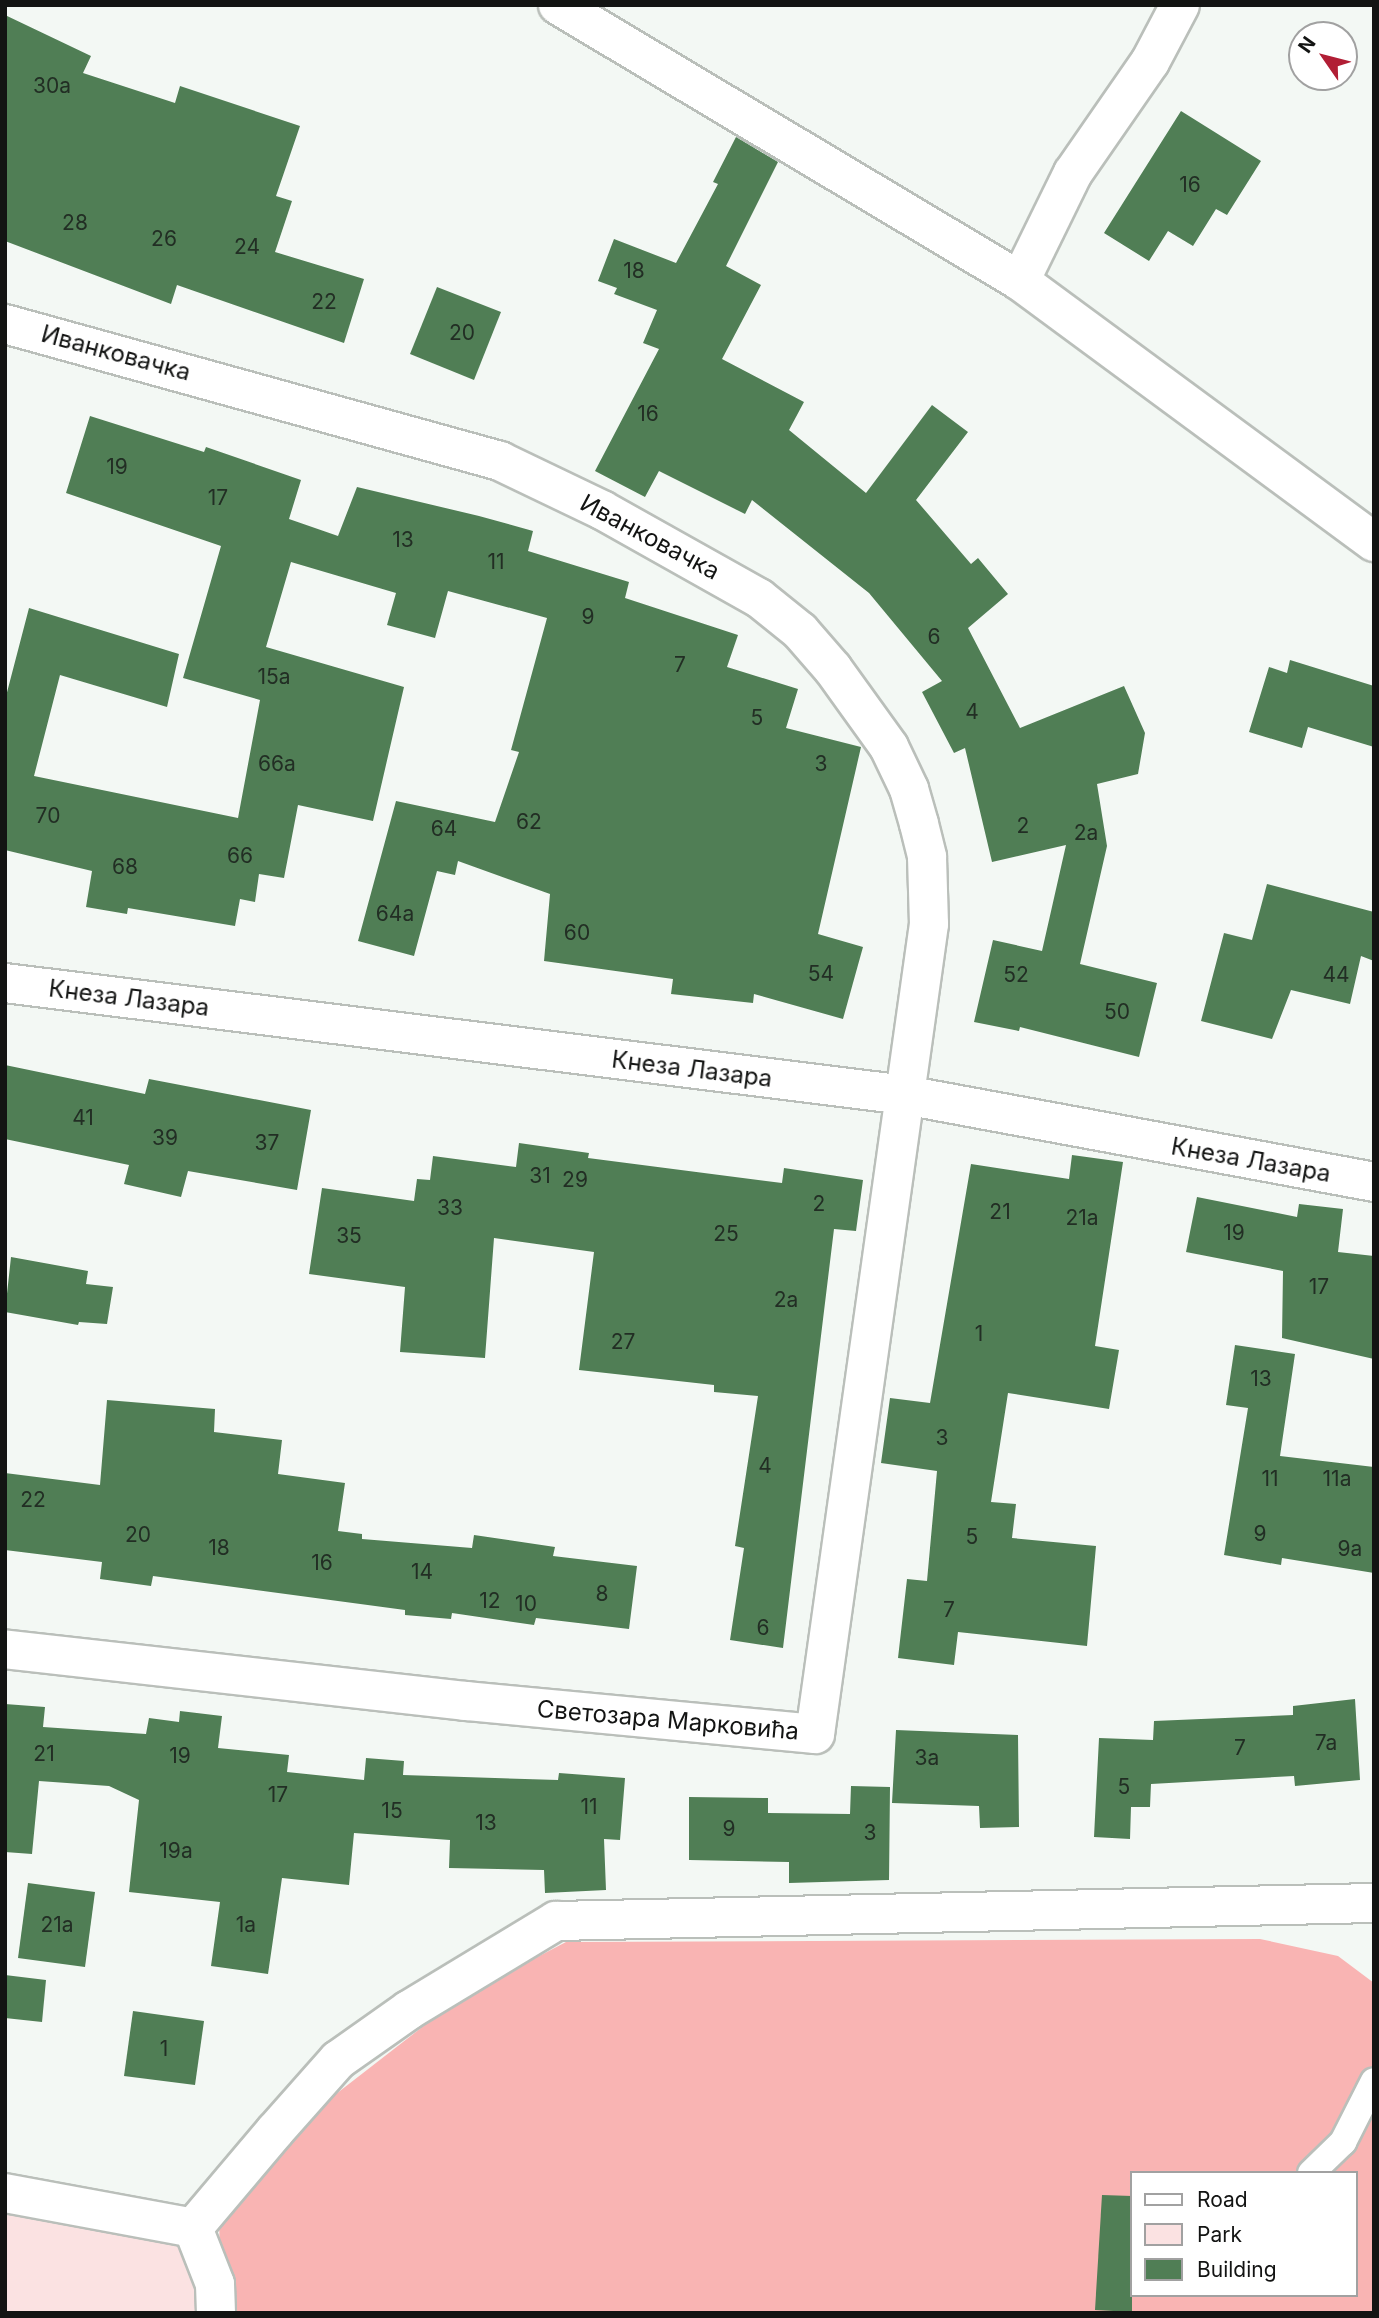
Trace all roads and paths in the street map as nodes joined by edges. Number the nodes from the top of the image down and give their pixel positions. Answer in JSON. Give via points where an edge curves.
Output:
{"nodes":[{"id":1,"x":1180,"y":5,"type":"edge"},
{"id":2,"x":574,"y":11,"type":"edge"},
{"id":3,"x":1020,"y":281,"type":"junction"},
{"id":4,"x":5,"y":324,"type":"edge"},
{"id":5,"x":1374,"y":542,"type":"edge"},
{"id":6,"x":5,"y":982,"type":"edge"},
{"id":7,"x":905,"y":1095,"type":"junction"},
{"id":8,"x":1374,"y":1182,"type":"edge"},
{"id":9,"x":5,"y":1649,"type":"edge"},
{"id":10,"x":1374,"y":1903,"type":"edge"},
{"id":11,"x":1374,"y":2081,"type":"edge"},
{"id":12,"x":1313,"y":2171,"type":"edge"},
{"id":13,"x":5,"y":2193,"type":"edge"},
{"id":14,"x":193,"y":2228,"type":"junction"},
{"id":15,"x":216,"y":2313,"type":"edge"}],
"edges":[{"from":1,"to":3,"type":"street","via":[[1150,62],[1073,173]]},
{"from":2,"to":3,"type":"street"},
{"from":3,"to":5,"type":"street"},
{"from":4,"to":7,"type":"street","name":"Иванковачка","via":[[499,461],[711,568],[800,631],[889,747],[909,789],[927,858],[929,924]]},
{"from":6,"to":7,"type":"street","name":"Кнеза Лазара"},
{"from":7,"to":8,"type":"street","name":"Кнеза Лазара"},
{"from":7,"to":9,"type":"street","name":"Светозара Марковића","via":[[815,1734],[466,1701]]},
{"from":10,"to":14,"type":"street","via":[[556,1921],[409,2010],[338,2060]]},
{"from":11,"to":12,"type":"lane","via":[[1343,2142]]},
{"from":13,"to":14,"type":"street"},
{"from":14,"to":15,"type":"street","via":[[215,2284]]}]}
